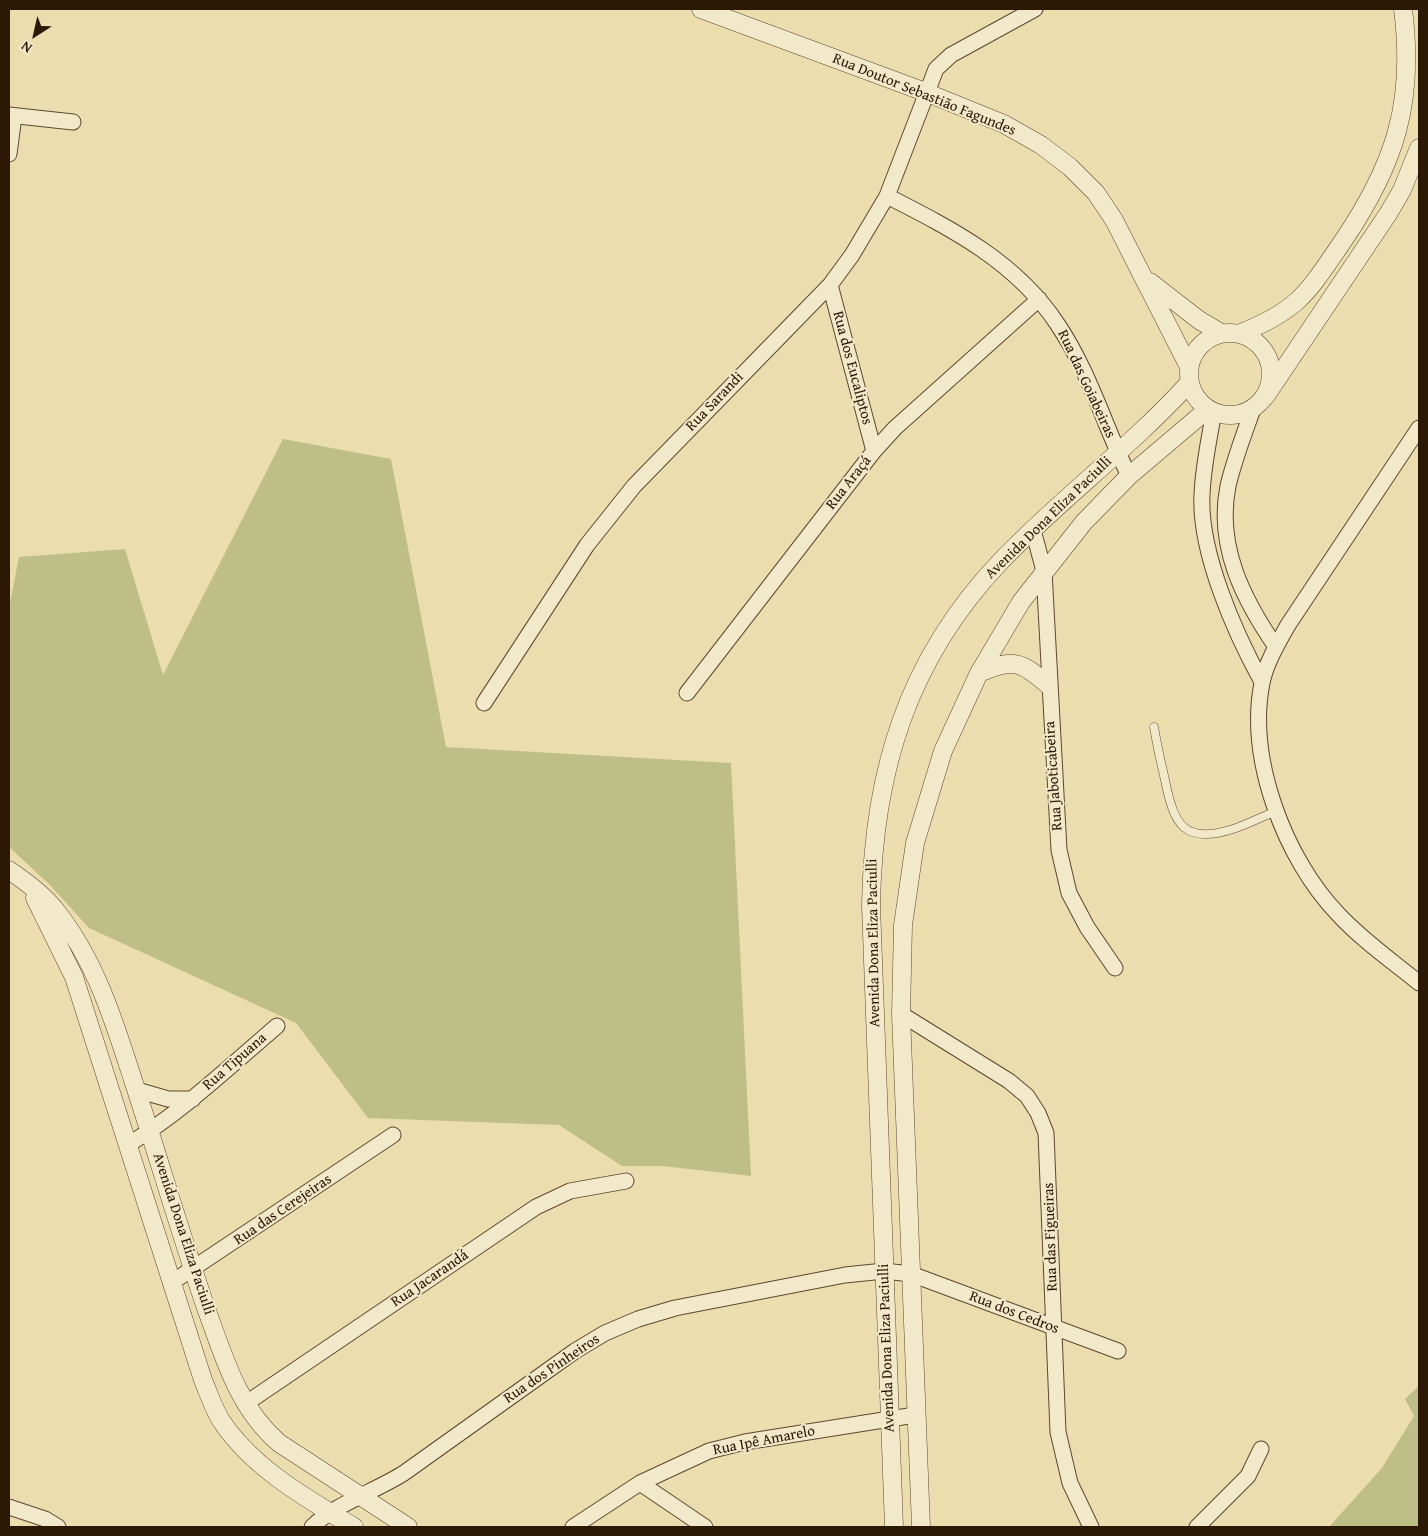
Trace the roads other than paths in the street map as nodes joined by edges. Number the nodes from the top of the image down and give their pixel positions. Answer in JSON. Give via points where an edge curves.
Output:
{"nodes":[{"id":1,"x":701,"y":9,"type":"edge"},
{"id":2,"x":1035,"y":9,"type":"edge"},
{"id":3,"x":1403,"y":9,"type":"edge"},
{"id":4,"x":926,"y":92,"type":"junction"},
{"id":5,"x":11,"y":116,"type":"edge"},
{"id":6,"x":73,"y":122,"type":"dead end"},
{"id":7,"x":1419,"y":148,"type":"edge"},
{"id":8,"x":9,"y":154,"type":"edge"},
{"id":9,"x":887,"y":196,"type":"junction"},
{"id":10,"x":1146,"y":279,"type":"junction"},
{"id":11,"x":830,"y":285,"type":"junction"},
{"id":12,"x":1039,"y":299,"type":"junction"},
{"id":13,"x":1221,"y":333,"type":"junction"},
{"id":14,"x":1241,"y":333,"type":"junction"},
{"id":15,"x":1189,"y":375,"type":"junction"},
{"id":16,"x":1259,"y":403,"type":"junction"},
{"id":17,"x":1211,"y":410,"type":"junction"},
{"id":18,"x":1419,"y":428,"type":"edge"},
{"id":19,"x":874,"y":451,"type":"junction"},
{"id":20,"x":1117,"y":452,"type":"junction"},
{"id":21,"x":1129,"y":476,"type":"junction"},
{"id":22,"x":1033,"y":530,"type":"junction"},
{"id":23,"x":1044,"y":571,"type":"junction"},
{"id":24,"x":1276,"y":647,"type":"junction"},
{"id":25,"x":979,"y":673,"type":"junction"},
{"id":26,"x":1262,"y":682,"type":"junction"},
{"id":27,"x":1048,"y":685,"type":"junction"},
{"id":28,"x":687,"y":693,"type":"dead end"},
{"id":29,"x":484,"y":703,"type":"dead end"},
{"id":30,"x":1154,"y":727,"type":"dead end"},
{"id":31,"x":1276,"y":811,"type":"junction"},
{"id":32,"x":9,"y":870,"type":"edge"},
{"id":33,"x":28,"y":884,"type":"junction"},
{"id":34,"x":1115,"y":968,"type":"dead end"},
{"id":35,"x":1419,"y":983,"type":"edge"},
{"id":36,"x":901,"y":1014,"type":"junction"},
{"id":37,"x":277,"y":1026,"type":"dead end"},
{"id":38,"x":136,"y":1090,"type":"junction"},
{"id":39,"x":193,"y":1099,"type":"junction"},
{"id":40,"x":151,"y":1131,"type":"junction"},
{"id":41,"x":393,"y":1135,"type":"dead end"},
{"id":42,"x":129,"y":1144,"type":"junction"},
{"id":43,"x":626,"y":1181,"type":"dead end"},
{"id":44,"x":193,"y":1270,"type":"junction"},
{"id":45,"x":884,"y":1271,"type":"junction"},
{"id":46,"x":911,"y":1274,"type":"junction"},
{"id":47,"x":171,"y":1283,"type":"junction"},
{"id":48,"x":1053,"y":1328,"type":"junction"},
{"id":49,"x":1118,"y":1351,"type":"dead end"},
{"id":50,"x":245,"y":1404,"type":"junction"},
{"id":51,"x":915,"y":1415,"type":"junction"},
{"id":52,"x":889,"y":1418,"type":"junction"},
{"id":53,"x":1261,"y":1449,"type":"dead end"},
{"id":54,"x":640,"y":1483,"type":"junction"},
{"id":55,"x":360,"y":1498,"type":"junction"},
{"id":56,"x":9,"y":1507,"type":"edge"},
{"id":57,"x":329,"y":1512,"type":"junction"},
{"id":58,"x":58,"y":1527,"type":"edge"},
{"id":59,"x":312,"y":1527,"type":"edge"},
{"id":60,"x":354,"y":1527,"type":"edge"},
{"id":61,"x":408,"y":1527,"type":"edge"},
{"id":62,"x":572,"y":1527,"type":"edge"},
{"id":63,"x":705,"y":1527,"type":"edge"},
{"id":64,"x":894,"y":1527,"type":"edge"},
{"id":65,"x":922,"y":1527,"type":"edge"},
{"id":66,"x":1091,"y":1527,"type":"edge"},
{"id":67,"x":1198,"y":1527,"type":"edge"}],
"edges":[{"from":1,"to":4,"type":"street","name":"Rua Doutor Sebastião Fagundes"},
{"from":2,"to":4,"type":"street","name":"Rua Sarandi","via":[[942,62]]},
{"from":3,"to":14,"type":"street","via":[[1408,54],[1403,108],[1396,138],[1378,185],[1303,297],[1279,316]]},
{"from":4,"to":9,"type":"street","name":"Rua Sarandi"},
{"from":4,"to":10,"type":"street","name":"Rua Doutor Sebastião Fagundes","via":[[1004,124],[1041,145],[1070,167],[1096,192]]},
{"from":5,"to":6,"type":"street"},
{"from":5,"to":8,"type":"street"},
{"from":7,"to":16,"type":"street","via":[[1406,182],[1388,214]]},
{"from":9,"to":11,"type":"street","name":"Rua Sarandi"},
{"from":9,"to":12,"type":"street","name":"Rua das Goiabeiras","via":[[983,248],[1012,271]]},
{"from":10,"to":13,"type":"street","name":"Rua Doutor Sebastião Fagundes"},
{"from":10,"to":15,"type":"street","name":"Rua Doutor Sebastião Fagundes"},
{"from":11,"to":19,"type":"street","name":"Rua dos Eucaliptos"},
{"from":11,"to":29,"type":"street","name":"Rua Sarandi","via":[[634,486],[587,545]]},
{"from":12,"to":19,"type":"street","name":"Rua Araçá","via":[[912,411]]},
{"from":12,"to":20,"type":"street","name":"Rua das Goiabeiras","via":[[1074,353]]},
{"from":13,"to":14,"type":"street"},
{"from":13,"to":15,"type":"street","via":[[1206,339],[1194,351]]},
{"from":14,"to":16,"type":"street","via":[[1258,342],[1269,359],[1272,378]]},
{"from":15,"to":17,"type":"street","via":[[1196,398]]},
{"from":15,"to":20,"type":"street","name":"Avenida Dona Eliza Paciulli"},
{"from":16,"to":17,"type":"street","via":[[1240,414],[1227,415]]},
{"from":16,"to":24,"type":"street","via":[[1228,487],[1225,523],[1229,554],[1240,587],[1253,614]]},
{"from":17,"to":21,"type":"street","name":"Avenida Dona Eliza Paciulli"},
{"from":17,"to":26,"type":"street","via":[[1202,496],[1204,526],[1211,559],[1244,650]]},
{"from":18,"to":24,"type":"street"},
{"from":19,"to":28,"type":"street","name":"Rua Araçá"},
{"from":20,"to":21,"type":"street","name":"Rua das Goiabeiras"},
{"from":20,"to":22,"type":"street","name":"Avenida Dona Eliza Paciulli"},
{"from":21,"to":23,"type":"street","name":"Avenida Dona Eliza Paciulli","via":[[1084,522]]},
{"from":22,"to":23,"type":"street","name":"Rua Jaboticabeira"},
{"from":22,"to":45,"type":"street","name":"Avenida Dona Eliza Paciulli","via":[[980,586],[930,658],[903,714],[883,780],[872,861],[871,906]]},
{"from":23,"to":25,"type":"street","name":"Avenida Dona Eliza Paciulli","via":[[1021,602]]},
{"from":23,"to":27,"type":"street","name":"Rua Jaboticabeira"},
{"from":24,"to":26,"type":"street"},
{"from":25,"to":27,"type":"street","via":[[1014,663],[1033,672]]},
{"from":25,"to":36,"type":"street","name":"Avenida Dona Eliza Paciulli","via":[[943,751],[915,843],[903,925]]},
{"from":26,"to":31,"type":"street","via":[[1258,712],[1260,739]]},
{"from":27,"to":34,"type":"street","name":"Rua Jaboticabeira","via":[[1059,850],[1069,893]]},
{"from":30,"to":31,"type":"lane","via":[[1170,808],[1176,821],[1184,828],[1194,833],[1232,829]]},
{"from":31,"to":35,"type":"street","via":[[1292,849],[1338,914]]},
{"from":32,"to":33,"type":"street","name":"Avenida Dona Eliza Paciulli"},
{"from":33,"to":38,"type":"street","name":"Avenida Dona Eliza Paciulli","via":[[56,910],[86,955],[106,998]]},
{"from":33,"to":42,"type":"street","name":"Avenida Dona Eliza Paciulli","via":[[74,977]]},
{"from":36,"to":46,"type":"street","name":"Avenida Dona Eliza Paciulli"},
{"from":36,"to":48,"type":"street","name":"Rua das Figueiras","via":[[1009,1081],[1027,1096],[1038,1113],[1046,1132],[1048,1153]]},
{"from":37,"to":39,"type":"street","name":"Rua Tipuana"},
{"from":38,"to":39,"type":"street","name":"Rua Tipuana","via":[[168,1098]]},
{"from":38,"to":40,"type":"street","name":"Avenida Dona Eliza Paciulli"},
{"from":39,"to":40,"type":"street","name":"Rua Tipuana"},
{"from":40,"to":42,"type":"street","name":"Rua Tipuana"},
{"from":40,"to":44,"type":"street","name":"Avenida Dona Eliza Paciulli"},
{"from":41,"to":44,"type":"street","name":"Rua das Cerejeiras"},
{"from":42,"to":47,"type":"street","name":"Avenida Dona Eliza Paciulli"},
{"from":43,"to":50,"type":"street","name":"Rua Jacarandá","via":[[570,1191],[536,1207]]},
{"from":44,"to":47,"type":"street","name":"Rua das Cerejeiras"},
{"from":44,"to":50,"type":"street","name":"Avenida Dona Eliza Paciulli","via":[[222,1354]]},
{"from":45,"to":46,"type":"street","name":"Rua dos Pinheiros"},
{"from":45,"to":52,"type":"street","name":"Avenida Dona Eliza Paciulli"},
{"from":45,"to":55,"type":"street","name":"Rua dos Pinheiros","via":[[845,1275],[675,1308],[605,1333],[575,1350],[404,1473]]},
{"from":46,"to":48,"type":"street","name":"Rua dos Cedros"},
{"from":46,"to":51,"type":"street","name":"Avenida Dona Eliza Paciulli"},
{"from":47,"to":57,"type":"street","name":"Avenida Dona Eliza Paciulli","via":[[203,1380],[221,1420],[239,1445],[267,1470]]},
{"from":48,"to":49,"type":"street","name":"Rua dos Cedros"},
{"from":48,"to":66,"type":"street","name":"Rua das Figueiras","via":[[1062,1457],[1070,1483]]},
{"from":50,"to":55,"type":"street","name":"Avenida Dona Eliza Paciulli","via":[[264,1430],[279,1443]]},
{"from":51,"to":52,"type":"street","name":"Rua Ipê Amarelo"},
{"from":51,"to":65,"type":"street","name":"Avenida Dona Eliza Paciulli"},
{"from":52,"to":54,"type":"street","name":"Rua Ipê Amarelo","via":[[709,1451]]},
{"from":52,"to":64,"type":"street","name":"Avenida Dona Eliza Paciulli"},
{"from":53,"to":67,"type":"street","via":[[1248,1476]]},
{"from":54,"to":62,"type":"street","name":"Rua Ipê Amarelo"},
{"from":54,"to":63,"type":"street"},
{"from":55,"to":57,"type":"street","name":"Rua dos Pinheiros"},
{"from":55,"to":61,"type":"street","name":"Avenida Dona Eliza Paciulli"},
{"from":56,"to":58,"type":"street"},
{"from":57,"to":59,"type":"street","name":"Rua dos Pinheiros"},
{"from":57,"to":60,"type":"street","name":"Avenida Dona Eliza Paciulli"}]}
